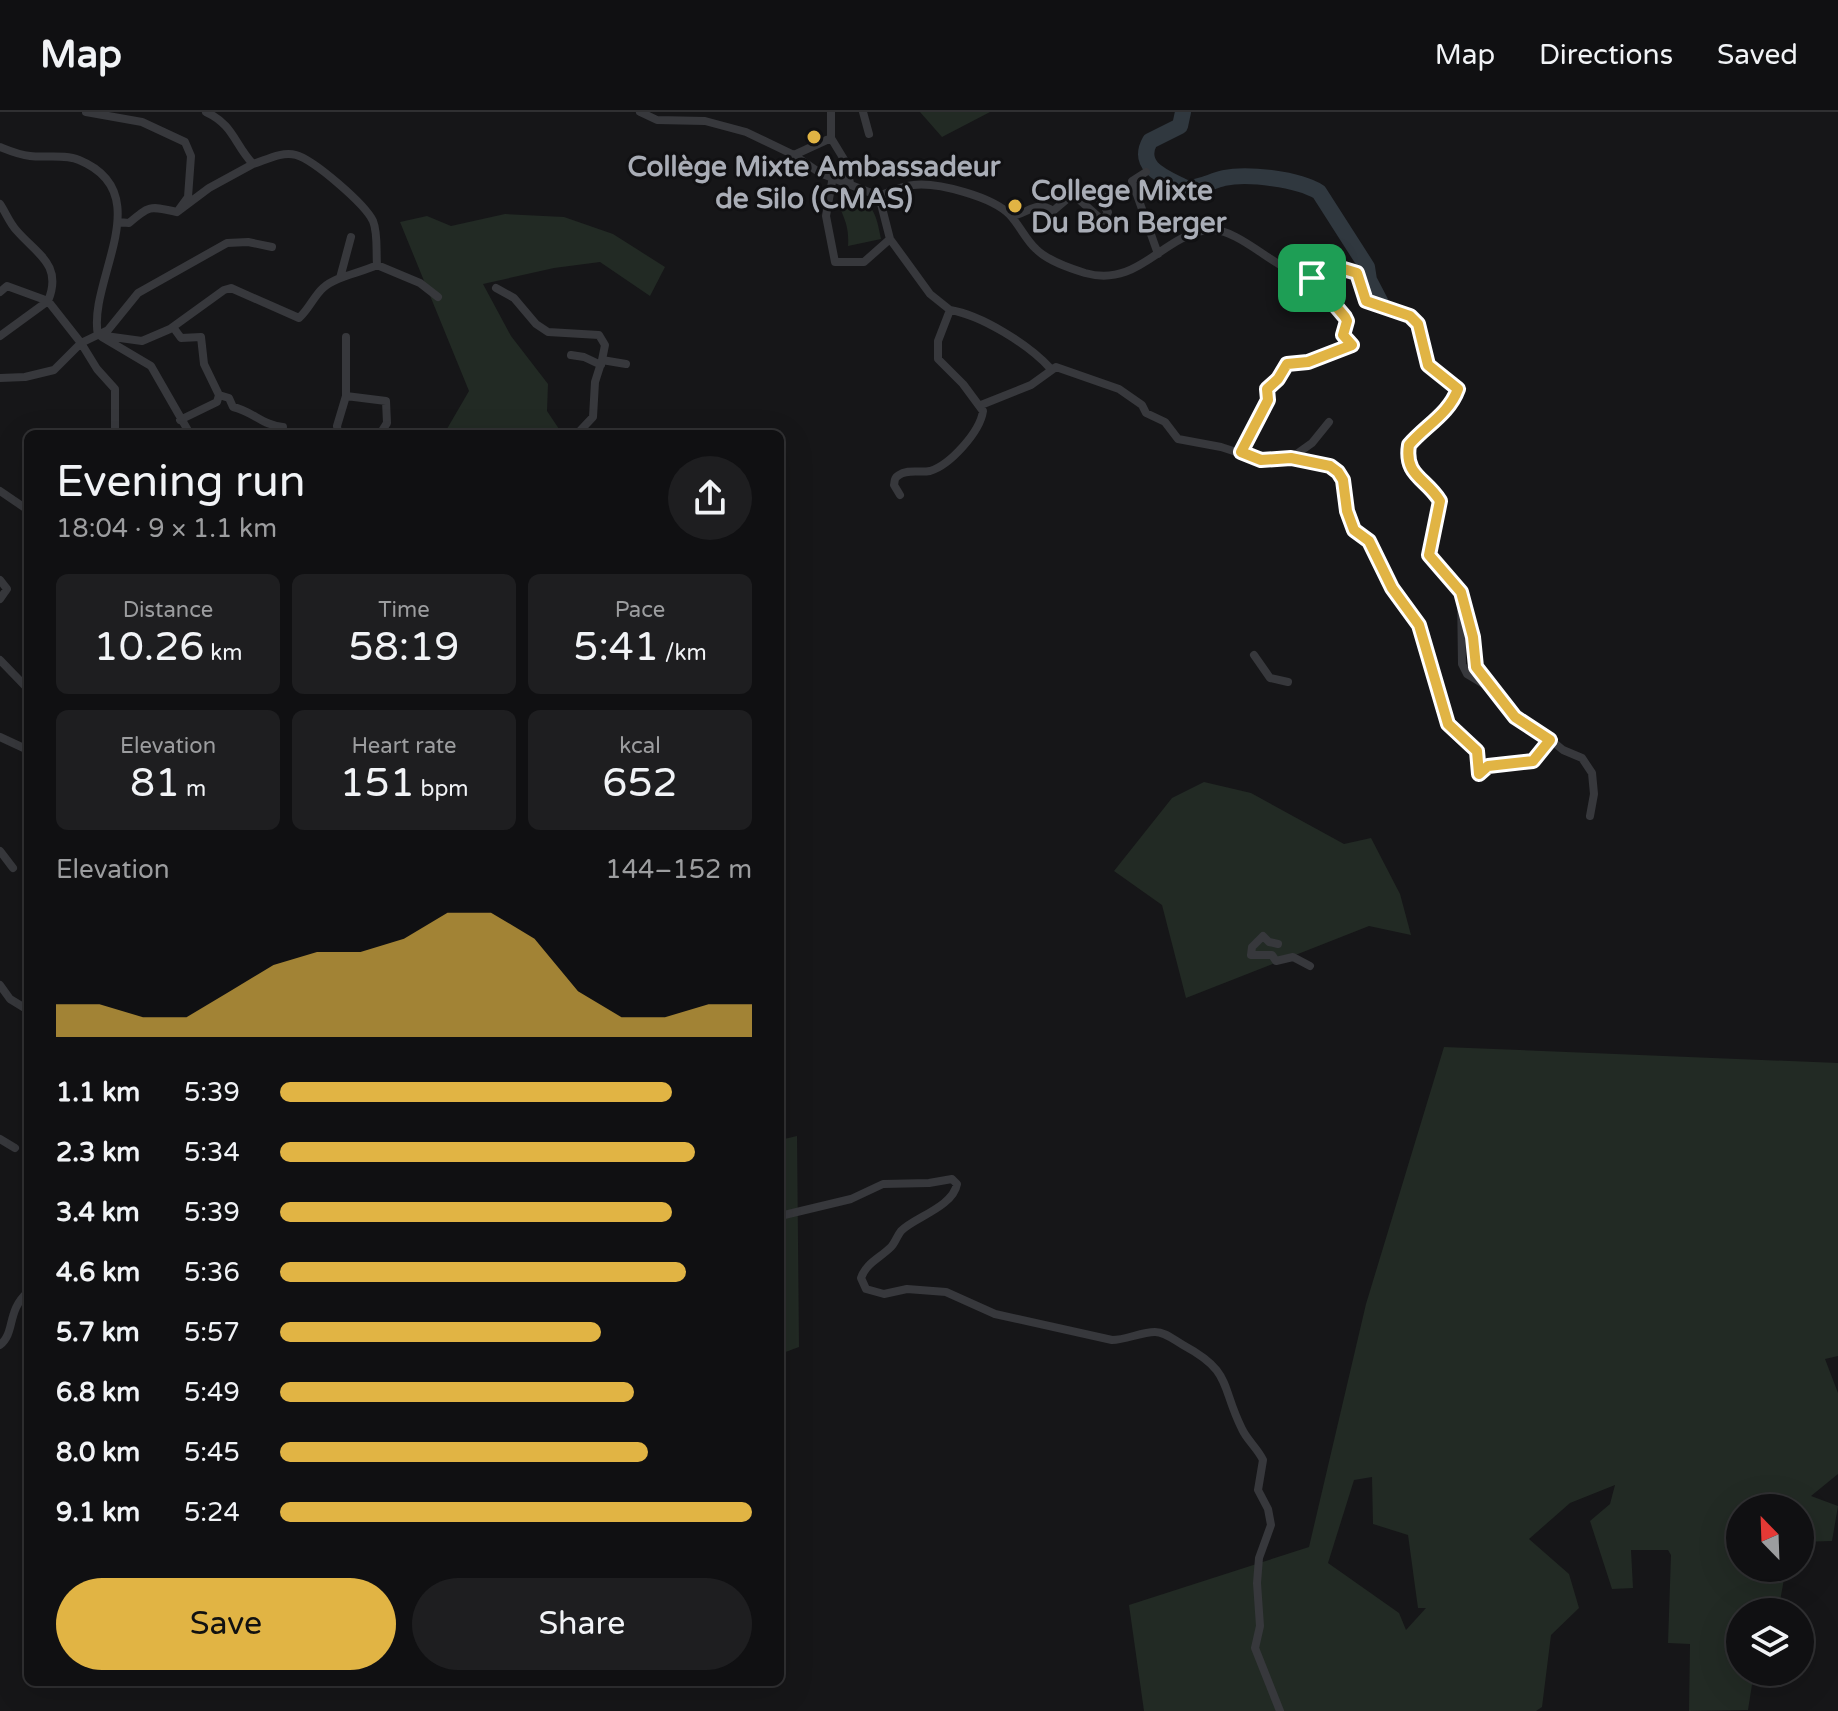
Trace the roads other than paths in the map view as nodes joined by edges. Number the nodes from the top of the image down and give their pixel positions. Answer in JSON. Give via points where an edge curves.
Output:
{"nodes":[{"id":1,"x":86,"y":112,"type":"edge"},
{"id":2,"x":206,"y":112,"type":"edge"},
{"id":3,"x":640,"y":112,"type":"edge"},
{"id":4,"x":831,"y":112,"type":"edge"},
{"id":5,"x":863,"y":112,"type":"edge"},
{"id":6,"x":869,"y":134,"type":"dead end"},
{"id":7,"x":831,"y":138,"type":"junction"},
{"id":8,"x":0,"y":147,"type":"edge"},
{"id":9,"x":794,"y":155,"type":"junction"},
{"id":10,"x":253,"y":164,"type":"junction"},
{"id":11,"x":1146,"y":172,"type":"dead end"},
{"id":12,"x":833,"y":176,"type":"junction"},
{"id":13,"x":850,"y":183,"type":"junction"},
{"id":14,"x":1133,"y":185,"type":"junction"},
{"id":15,"x":879,"y":196,"type":"junction"},
{"id":16,"x":0,"y":204,"type":"edge"},
{"id":17,"x":177,"y":212,"type":"junction"},
{"id":18,"x":1011,"y":216,"type":"junction"},
{"id":19,"x":118,"y":222,"type":"junction"},
{"id":20,"x":351,"y":237,"type":"dead end"},
{"id":21,"x":890,"y":239,"type":"junction"},
{"id":22,"x":272,"y":247,"type":"dead end"},
{"id":23,"x":1158,"y":254,"type":"junction"},
{"id":24,"x":377,"y":265,"type":"junction"},
{"id":25,"x":340,"y":278,"type":"junction"},
{"id":26,"x":1312,"y":278,"type":"junction"},
{"id":27,"x":496,"y":288,"type":"dead end"},
{"id":28,"x":0,"y":292,"type":"edge"},
{"id":29,"x":438,"y":297,"type":"dead end"},
{"id":30,"x":48,"y":301,"type":"junction"},
{"id":31,"x":950,"y":310,"type":"junction"},
{"id":32,"x":173,"y":327,"type":"junction"},
{"id":33,"x":98,"y":335,"type":"junction"},
{"id":34,"x":0,"y":336,"type":"edge"},
{"id":35,"x":346,"y":337,"type":"dead end"},
{"id":36,"x":81,"y":343,"type":"junction"},
{"id":37,"x":571,"y":355,"type":"dead end"},
{"id":38,"x":601,"y":363,"type":"junction"},
{"id":39,"x":626,"y":364,"type":"dead end"},
{"id":40,"x":1050,"y":368,"type":"junction"},
{"id":41,"x":0,"y":378,"type":"edge"},
{"id":42,"x":219,"y":395,"type":"junction"},
{"id":43,"x":346,"y":396,"type":"junction"},
{"id":44,"x":981,"y":405,"type":"junction"},
{"id":45,"x":180,"y":420,"type":"junction"},
{"id":46,"x":1329,"y":422,"type":"dead end"},
{"id":47,"x":115,"y":430,"type":"edge"},
{"id":48,"x":187,"y":430,"type":"edge"},
{"id":49,"x":279,"y":430,"type":"edge"},
{"id":50,"x":338,"y":430,"type":"edge"},
{"id":51,"x":383,"y":430,"type":"edge"},
{"id":52,"x":581,"y":430,"type":"edge"},
{"id":53,"x":1241,"y":452,"type":"junction"},
{"id":54,"x":1291,"y":458,"type":"junction"},
{"id":55,"x":0,"y":491,"type":"edge"},
{"id":56,"x":900,"y":495,"type":"dead end"},
{"id":57,"x":24,"y":507,"type":"edge"},
{"id":58,"x":0,"y":580,"type":"edge"},
{"id":59,"x":0,"y":599,"type":"edge"},
{"id":60,"x":1254,"y":655,"type":"dead end"},
{"id":61,"x":0,"y":660,"type":"edge"},
{"id":62,"x":1288,"y":682,"type":"dead end"},
{"id":63,"x":24,"y":685,"type":"edge"},
{"id":64,"x":0,"y":737,"type":"edge"},
{"id":65,"x":1550,"y":740,"type":"junction"},
{"id":66,"x":24,"y":748,"type":"edge"},
{"id":67,"x":1590,"y":816,"type":"dead end"},
{"id":68,"x":0,"y":851,"type":"edge"},
{"id":69,"x":13,"y":868,"type":"dead end"},
{"id":70,"x":1278,"y":944,"type":"dead end"},
{"id":71,"x":1310,"y":966,"type":"dead end"},
{"id":72,"x":0,"y":985,"type":"edge"},
{"id":73,"x":24,"y":1008,"type":"edge"},
{"id":74,"x":0,"y":1139,"type":"edge"},
{"id":75,"x":15,"y":1148,"type":"dead end"},
{"id":76,"x":784,"y":1215,"type":"edge"},
{"id":77,"x":24,"y":1295,"type":"edge"},
{"id":78,"x":0,"y":1345,"type":"edge"},
{"id":79,"x":1280,"y":1711,"type":"edge"}],
"edges":[{"from":1,"to":17,"type":"street","via":[[142,122],[185,142],[191,156],[188,197]]},
{"from":2,"to":10,"type":"street","via":[[230,128]]},
{"from":3,"to":9,"type":"street","via":[[657,120],[705,121],[746,132]]},
{"from":4,"to":7,"type":"street"},
{"from":5,"to":6,"type":"street"},
{"from":7,"to":9,"type":"street"},
{"from":7,"to":13,"type":"street"},
{"from":8,"to":19,"type":"street","via":[[90,165],[113,189]]},
{"from":9,"to":12,"type":"street"},
{"from":10,"to":17,"type":"street"},
{"from":10,"to":24,"type":"street","via":[[282,154],[312,163],[368,213],[375,229]]},
{"from":11,"to":14,"type":"street"},
{"from":12,"to":13,"type":"street"},
{"from":12,"to":21,"type":"street","via":[[826,216],[835,262],[864,262]]},
{"from":13,"to":15,"type":"street"},
{"from":14,"to":18,"type":"street","via":[[1100,201],[1108,212],[1103,221],[1073,194],[1053,211],[1033,207]]},
{"from":14,"to":23,"type":"street"},
{"from":15,"to":18,"type":"street","via":[[929,185],[988,199]]},
{"from":15,"to":21,"type":"street"},
{"from":16,"to":30,"type":"street","via":[[17,231],[45,258],[53,281]]},
{"from":17,"to":19,"type":"street","via":[[155,207],[129,223]]},
{"from":18,"to":23,"type":"street","via":[[1037,250],[1085,273],[1115,277]]},
{"from":19,"to":33,"type":"street","via":[[95,320]]},
{"from":20,"to":25,"type":"street"},
{"from":21,"to":31,"type":"street","via":[[930,294]]},
{"from":22,"to":33,"type":"street","via":[[227,243],[138,293]]},
{"from":23,"to":26,"type":"street","via":[[1208,230],[1227,232],[1298,275]]},
{"from":24,"to":25,"type":"street"},
{"from":24,"to":29,"type":"street","via":[[409,277]]},
{"from":25,"to":32,"type":"street","via":[[321,289],[299,318],[231,288]]},
{"from":26,"to":53,"type":"street","via":[[1345,317],[1343,335],[1352,345],[1287,364],[1267,389],[1268,400]]},
{"from":26,"to":65,"type":"street","via":[[1337,267],[1357,273],[1366,301],[1410,316],[1418,324],[1428,365],[1458,389],[1441,416],[1409,445],[1412,471],[1440,501],[1429,555],[1453,580],[1463,601],[1460,632],[1467,674],[1497,692],[1515,717]]},
{"from":27,"to":38,"type":"street","via":[[548,332],[599,335],[605,345]]},
{"from":28,"to":30,"type":"street","via":[[7,286]]},
{"from":30,"to":34,"type":"street"},
{"from":30,"to":36,"type":"street"},
{"from":31,"to":40,"type":"street","via":[[973,313]]},
{"from":31,"to":44,"type":"street","via":[[938,341],[938,359]]},
{"from":32,"to":33,"type":"street","via":[[142,341]]},
{"from":32,"to":42,"type":"street","via":[[181,338],[201,337],[204,364]]},
{"from":33,"to":36,"type":"street"},
{"from":33,"to":45,"type":"street","via":[[151,366]]},
{"from":35,"to":43,"type":"street"},
{"from":36,"to":41,"type":"street","via":[[54,370]]},
{"from":36,"to":47,"type":"street","via":[[115,389]]},
{"from":37,"to":38,"type":"street"},
{"from":38,"to":39,"type":"street"},
{"from":38,"to":52,"type":"street","via":[[593,417]]},
{"from":40,"to":44,"type":"street","via":[[1031,385]]},
{"from":40,"to":53,"type":"street","via":[[1119,389],[1165,422],[1178,439]]},
{"from":42,"to":45,"type":"street","via":[[217,402]]},
{"from":42,"to":49,"type":"street","via":[[229,398],[233,407],[283,427]]},
{"from":43,"to":50,"type":"street"},
{"from":43,"to":51,"type":"street","via":[[386,401]]},
{"from":44,"to":56,"type":"street","via":[[976,429],[943,465],[895,478]]},
{"from":45,"to":48,"type":"street"},
{"from":46,"to":54,"type":"street"},
{"from":53,"to":54,"type":"street","via":[[1261,460]]},
{"from":54,"to":65,"type":"street","via":[[1330,466],[1343,480],[1354,530],[1369,541],[1392,588],[1419,625],[1448,724],[1477,751],[1479,774],[1488,766],[1533,761]]},
{"from":55,"to":57,"type":"street"},
{"from":58,"to":59,"type":"street","via":[[7,589]]},
{"from":60,"to":62,"type":"street","via":[[1270,678]]},
{"from":61,"to":63,"type":"street"},
{"from":64,"to":66,"type":"street"},
{"from":65,"to":67,"type":"street","via":[[1582,758],[1592,773]]},
{"from":68,"to":69,"type":"street"},
{"from":70,"to":71,"type":"street","via":[[1263,936],[1251,955],[1272,955],[1276,961],[1293,957]]},
{"from":72,"to":73,"type":"street"},
{"from":74,"to":75,"type":"street"},
{"from":76,"to":79,"type":"street","via":[[851,1199],[883,1184],[952,1179],[957,1184],[953,1194],[926,1218],[902,1230],[864,1271],[866,1289],[884,1294],[907,1289],[946,1292],[995,1314],[1112,1340],[1163,1333],[1203,1355],[1230,1394],[1243,1432],[1263,1460],[1258,1490],[1271,1525],[1259,1558],[1260,1626],[1255,1648]]},
{"from":77,"to":78,"type":"street","via":[[16,1302],[8,1339]]}]}
